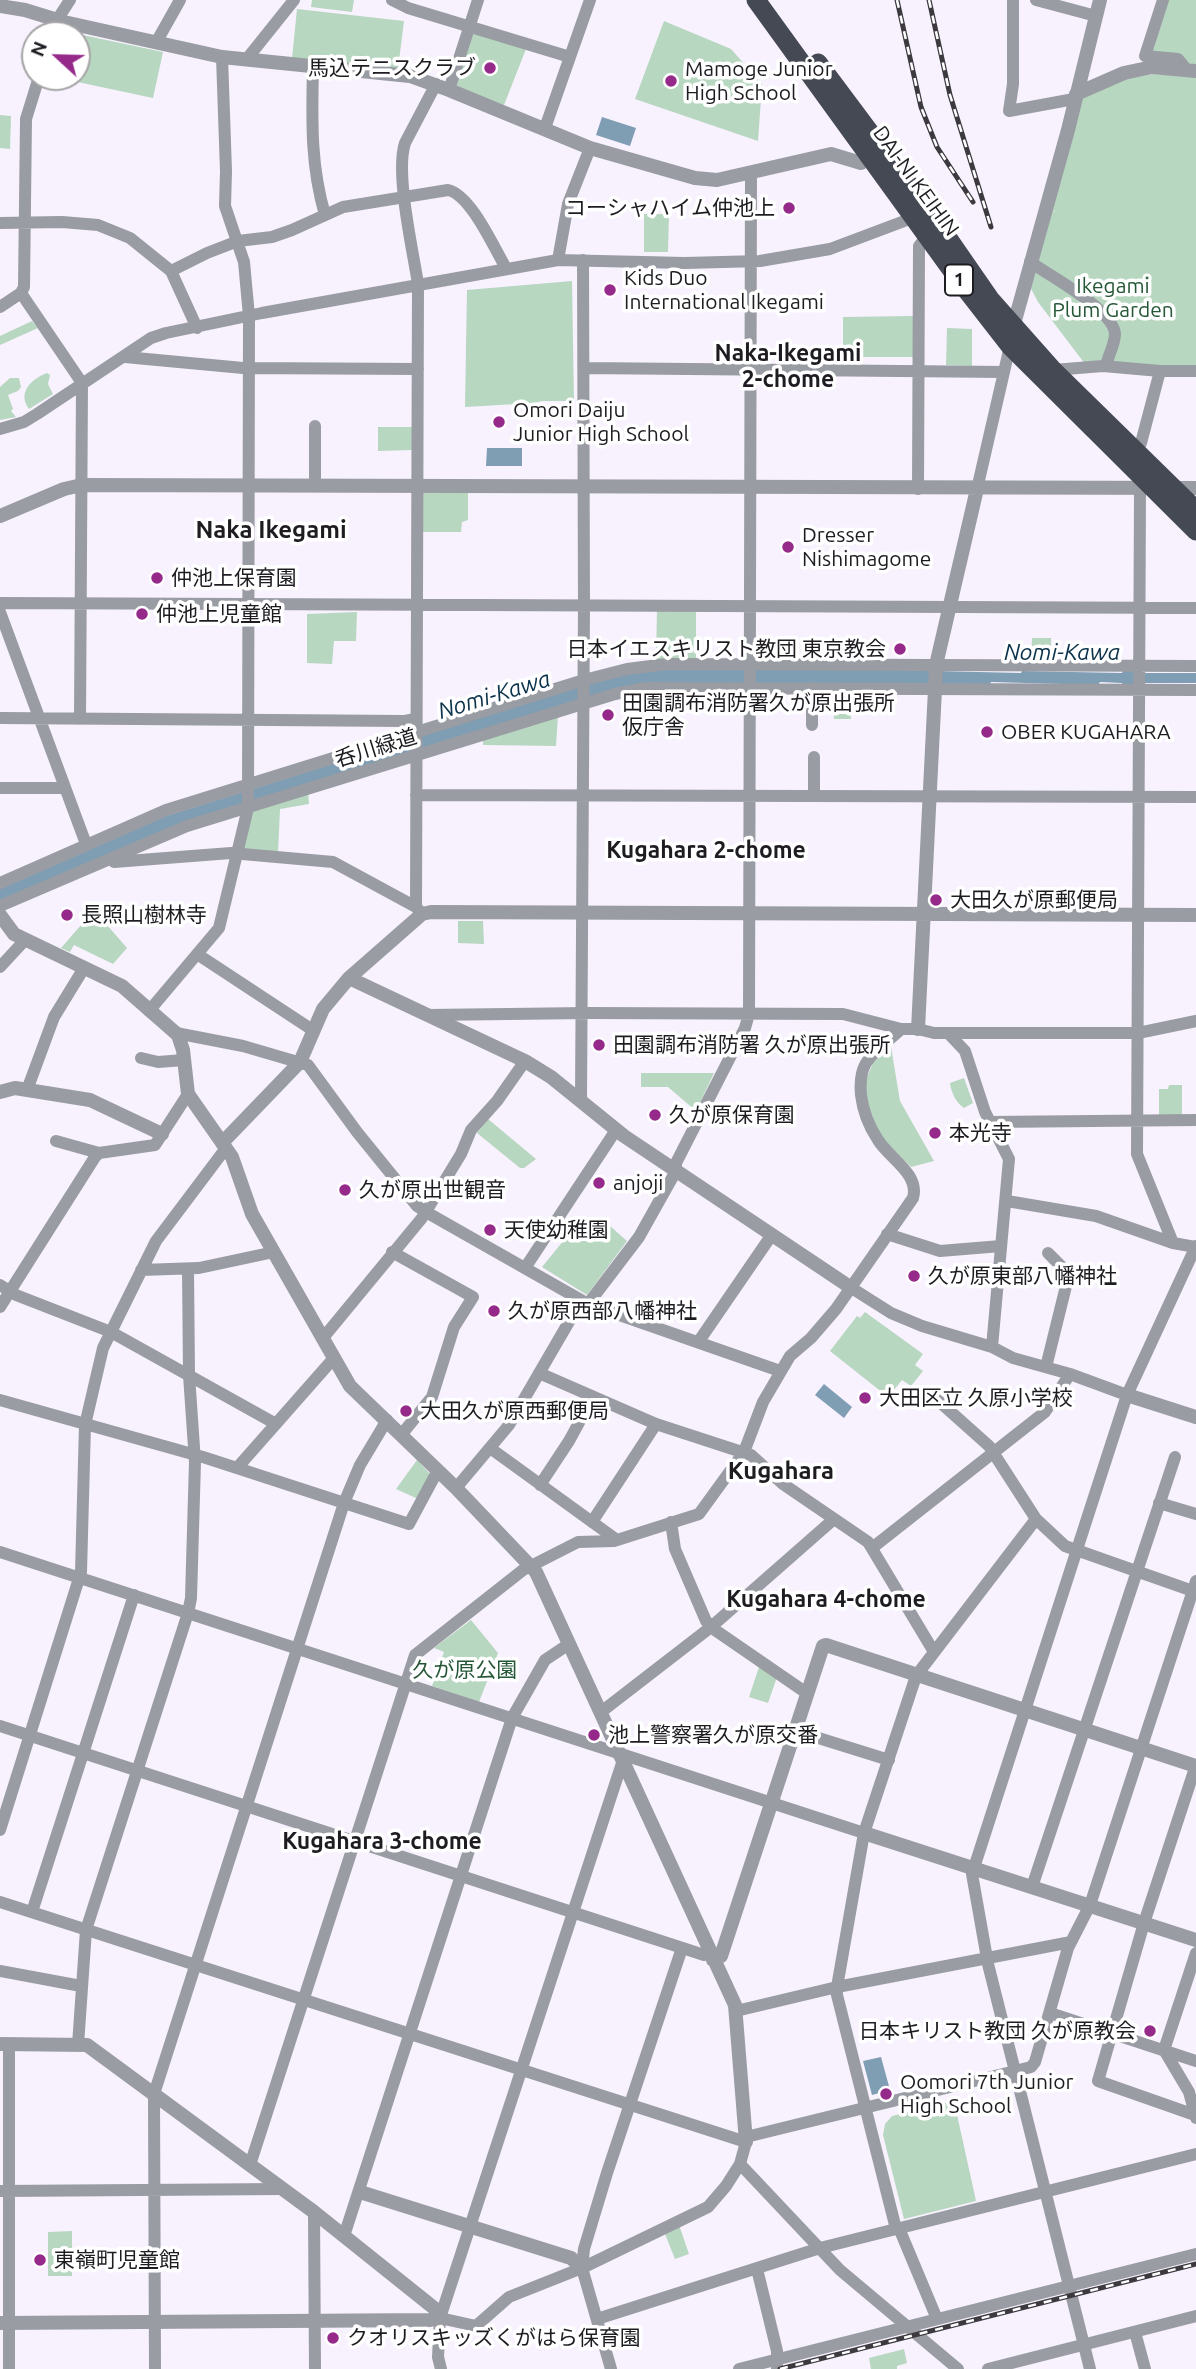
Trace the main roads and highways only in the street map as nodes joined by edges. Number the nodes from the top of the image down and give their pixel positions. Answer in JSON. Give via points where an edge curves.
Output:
{"nodes":[{"id":1,"x":756,"y":0,"type":"edge"},
{"id":2,"x":772,"y":0,"type":"edge"},
{"id":3,"x":1196,"y":510,"type":"edge"},
{"id":4,"x":1196,"y":531,"type":"edge"}],
"edges":[{"from":1,"to":4,"type":"highway","name":"DAI-NI KEIHIN","number":"1","via":[[1010,346],[1147,489]]},
{"from":2,"to":3,"type":"highway","name":"DAI-NI KEIHIN","number":"1","via":[[990,299],[1053,370]]}]}
